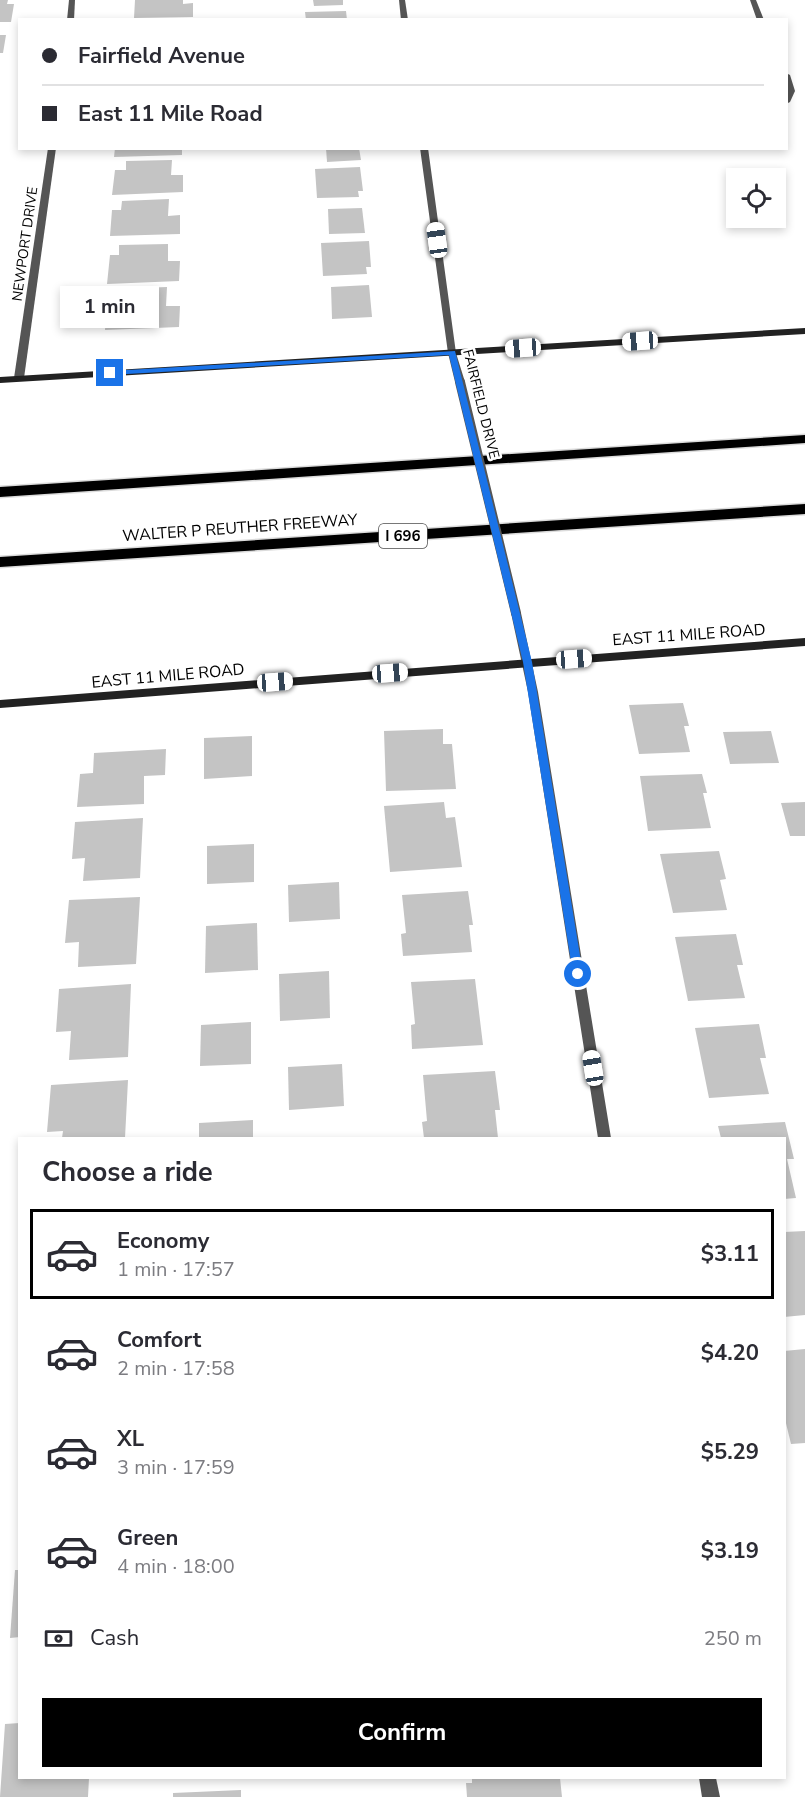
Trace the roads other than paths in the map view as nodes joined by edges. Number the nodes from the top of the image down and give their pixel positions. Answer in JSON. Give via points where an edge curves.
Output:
{"nodes":[{"id":1,"x":72,"y":0,"type":"edge"},
{"id":2,"x":402,"y":0,"type":"edge"},
{"id":3,"x":753,"y":0,"type":"edge"},
{"id":4,"x":70,"y":18,"type":"edge"},
{"id":5,"x":405,"y":18,"type":"edge"},
{"id":6,"x":760,"y":18,"type":"edge"},
{"id":7,"x":788,"y":81,"type":"edge"},
{"id":8,"x":788,"y":99,"type":"edge"},
{"id":9,"x":52,"y":150,"type":"edge"},
{"id":10,"x":424,"y":150,"type":"edge"},
{"id":11,"x":805,"y":331,"type":"edge"},
{"id":12,"x":452,"y":353,"type":"junction"},
{"id":13,"x":19,"y":378,"type":"junction"},
{"id":14,"x":0,"y":380,"type":"edge"},
{"id":15,"x":805,"y":439,"type":"edge"},
{"id":16,"x":0,"y":492,"type":"edge"},
{"id":17,"x":805,"y":509,"type":"edge"},
{"id":18,"x":0,"y":562,"type":"edge"},
{"id":19,"x":805,"y":642,"type":"edge"},
{"id":20,"x":528,"y":662,"type":"junction"},
{"id":21,"x":0,"y":704,"type":"edge"},
{"id":22,"x":605,"y":1137,"type":"edge"},
{"id":23,"x":708,"y":1779,"type":"edge"},
{"id":24,"x":711,"y":1797,"type":"edge"}],
"edges":[{"from":1,"to":4,"type":"street"},
{"from":2,"to":5,"type":"street"},
{"from":3,"to":6,"type":"street"},
{"from":7,"to":8,"type":"street","via":[[791,91]]},
{"from":9,"to":13,"type":"street","name":"NEWPORT DRIVE"},
{"from":10,"to":12,"type":"street","name":"FAIRFIELD DRIVE"},
{"from":11,"to":12,"type":"main road"},
{"from":12,"to":13,"type":"main road"},
{"from":12,"to":20,"type":"street","name":"FAIRFIELD DRIVE","bridge":true},
{"from":13,"to":14,"type":"main road"},
{"from":15,"to":16,"type":"highway"},
{"from":17,"to":18,"type":"highway","name":"WALTER P REUTHER FREEWAY","number":"I 696"},
{"from":19,"to":20,"type":"main road","name":"EAST 11 MILE ROAD"},
{"from":20,"to":21,"type":"main road","name":"EAST 11 MILE ROAD"},
{"from":20,"to":22,"type":"street","name":"FAIRFIELD DRIVE"},
{"from":23,"to":24,"type":"street"}]}
